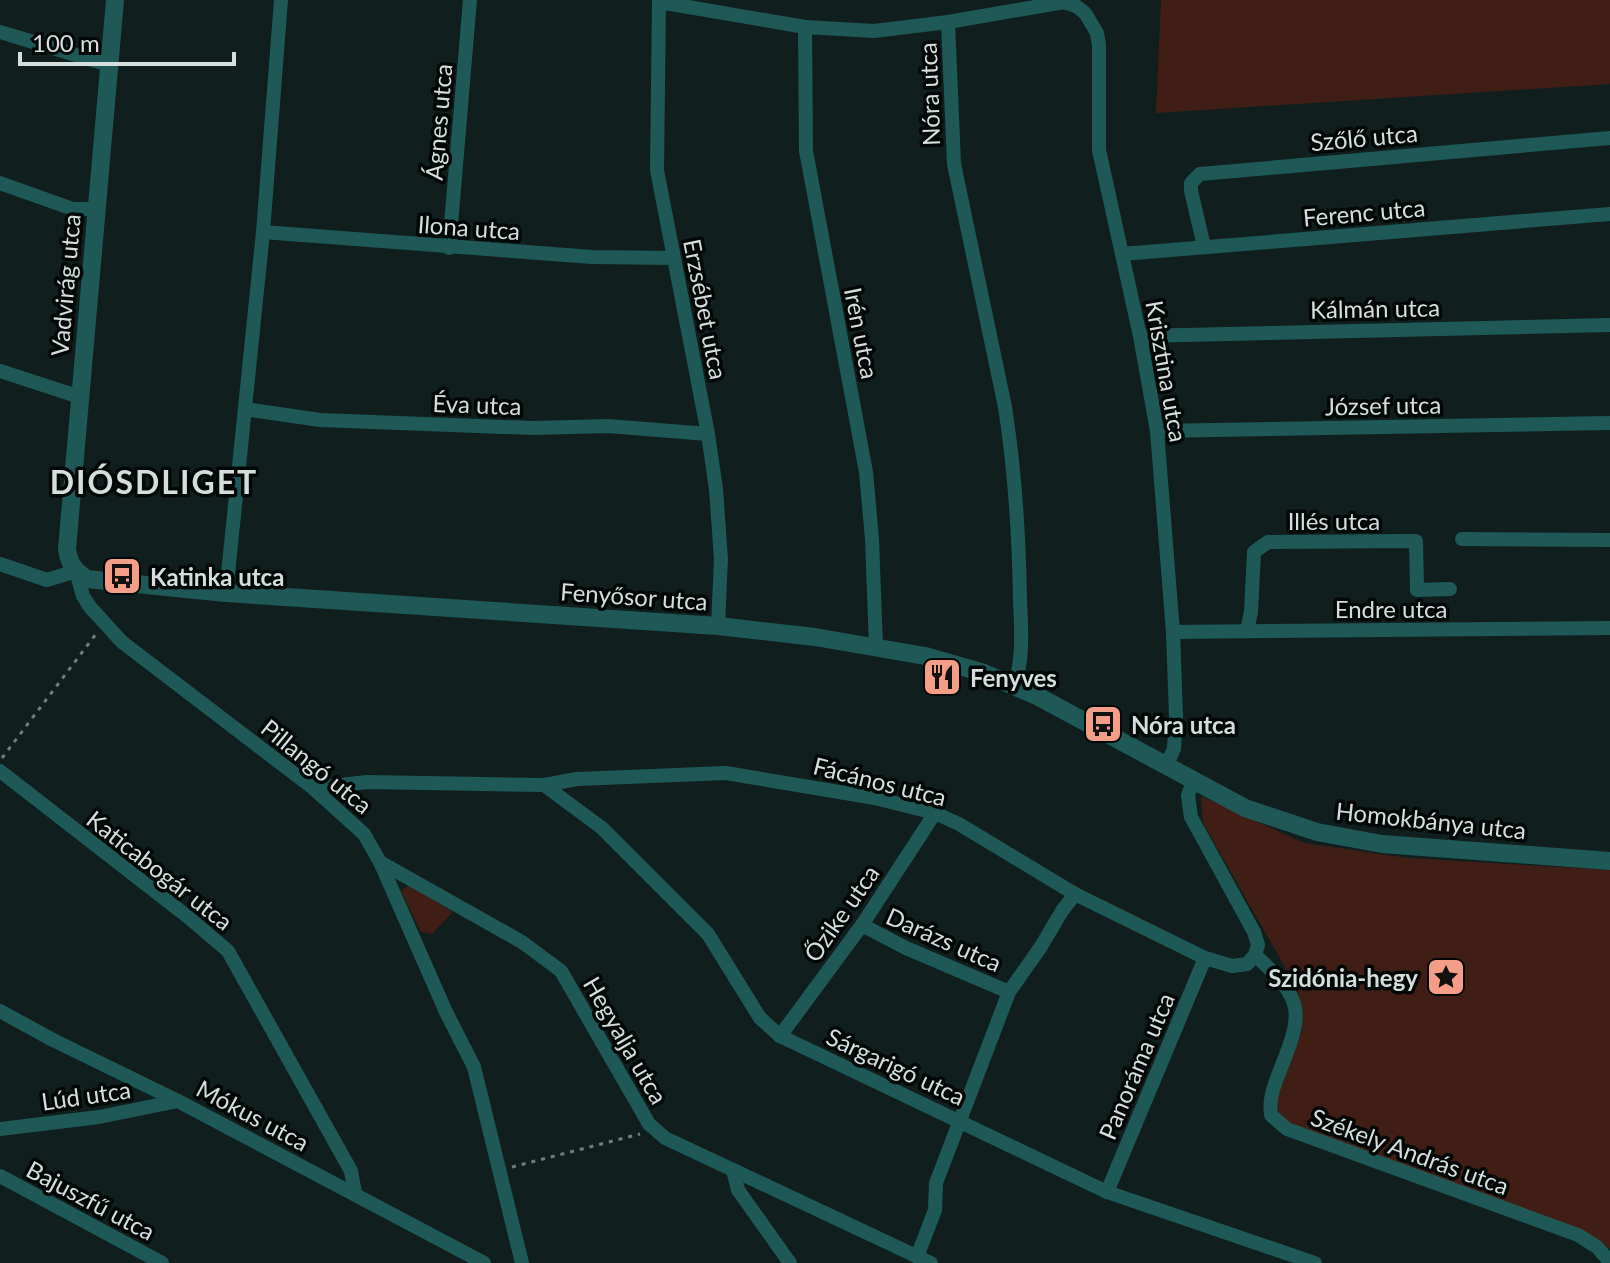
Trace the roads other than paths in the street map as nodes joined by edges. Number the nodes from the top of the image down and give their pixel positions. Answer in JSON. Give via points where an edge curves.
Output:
{"nodes":[{"id":1,"x":115,"y":0,"type":"edge"},
{"id":2,"x":281,"y":0,"type":"edge"},
{"id":3,"x":470,"y":0,"type":"edge"},
{"id":4,"x":659,"y":1,"type":"edge"},
{"id":5,"x":948,"y":22,"type":"junction"},
{"id":6,"x":805,"y":27,"type":"junction"},
{"id":7,"x":0,"y":32,"type":"edge"},
{"id":8,"x":109,"y":65,"type":"junction"},
{"id":9,"x":1610,"y":138,"type":"edge"},
{"id":10,"x":0,"y":183,"type":"edge"},
{"id":11,"x":95,"y":209,"type":"junction"},
{"id":12,"x":1610,"y":214,"type":"edge"},
{"id":13,"x":263,"y":232,"type":"junction"},
{"id":14,"x":1204,"y":246,"type":"junction"},
{"id":15,"x":449,"y":248,"type":"junction"},
{"id":16,"x":1122,"y":254,"type":"junction"},
{"id":17,"x":673,"y":258,"type":"junction"},
{"id":18,"x":1610,"y":325,"type":"edge"},
{"id":19,"x":1140,"y":336,"type":"junction"},
{"id":20,"x":0,"y":371,"type":"edge"},
{"id":21,"x":80,"y":397,"type":"junction"},
{"id":22,"x":245,"y":409,"type":"junction"},
{"id":23,"x":1610,"y":423,"type":"edge"},
{"id":24,"x":1157,"y":431,"type":"junction"},
{"id":25,"x":708,"y":434,"type":"junction"},
{"id":26,"x":1462,"y":539,"type":"dead end"},
{"id":27,"x":1610,"y":540,"type":"edge"},
{"id":28,"x":0,"y":564,"type":"edge"},
{"id":29,"x":76,"y":571,"type":"junction"},
{"id":30,"x":1450,"y":589,"type":"dead end"},
{"id":31,"x":226,"y":593,"type":"junction"},
{"id":32,"x":718,"y":626,"type":"junction"},
{"id":33,"x":1610,"y":628,"type":"edge"},
{"id":34,"x":1247,"y":631,"type":"junction"},
{"id":35,"x":1173,"y":632,"type":"junction"},
{"id":36,"x":876,"y":647,"type":"junction"},
{"id":37,"x":1014,"y":686,"type":"junction"},
{"id":38,"x":1166,"y":766,"type":"junction"},
{"id":39,"x":0,"y":771,"type":"edge"},
{"id":40,"x":1193,"y":782,"type":"junction"},
{"id":41,"x":544,"y":785,"type":"junction"},
{"id":42,"x":313,"y":788,"type":"junction"},
{"id":43,"x":935,"y":813,"type":"junction"},
{"id":44,"x":1610,"y":861,"type":"edge"},
{"id":45,"x":380,"y":862,"type":"junction"},
{"id":46,"x":1075,"y":894,"type":"junction"},
{"id":47,"x":862,"y":925,"type":"junction"},
{"id":48,"x":1255,"y":955,"type":"junction"},
{"id":49,"x":1205,"y":958,"type":"junction"},
{"id":50,"x":1009,"y":992,"type":"junction"},
{"id":51,"x":0,"y":1011,"type":"edge"},
{"id":52,"x":780,"y":1036,"type":"junction"},
{"id":53,"x":178,"y":1101,"type":"junction"},
{"id":54,"x":959,"y":1120,"type":"junction"},
{"id":55,"x":0,"y":1129,"type":"edge"},
{"id":56,"x":733,"y":1170,"type":"junction"},
{"id":57,"x":0,"y":1176,"type":"edge"},
{"id":58,"x":1107,"y":1192,"type":"junction"},
{"id":59,"x":355,"y":1193,"type":"junction"},
{"id":60,"x":924,"y":1260,"type":"edge"},
{"id":61,"x":1610,"y":1262,"type":"edge"},
{"id":62,"x":162,"y":1263,"type":"edge"},
{"id":63,"x":484,"y":1263,"type":"edge"},
{"id":64,"x":522,"y":1263,"type":"edge"},
{"id":65,"x":790,"y":1263,"type":"edge"},
{"id":66,"x":1315,"y":1263,"type":"edge"}],
"edges":[{"from":1,"to":8,"type":"street","name":"Vadvirág utca"},
{"from":2,"to":13,"type":"street"},
{"from":3,"to":15,"type":"street","name":"Ágnes utca"},
{"from":4,"to":6,"type":"street"},
{"from":4,"to":17,"type":"street","name":"Erzsébet utca","via":[[657,170]]},
{"from":5,"to":6,"type":"street","via":[[874,31]]},
{"from":5,"to":16,"type":"street","name":"Krisztina utca","via":[[1064,2],[1085,13],[1099,45],[1099,150]]},
{"from":5,"to":37,"type":"street","name":"Nóra utca","via":[[954,164],[1010,447],[1020,595]]},
{"from":6,"to":36,"type":"street","name":"Irén utca","via":[[806,151],[866,472]]},
{"from":7,"to":8,"type":"street"},
{"from":8,"to":11,"type":"street","name":"Vadvirág utca"},
{"from":9,"to":14,"type":"street","name":"Szőlő utca","via":[[1200,174],[1191,191]]},
{"from":10,"to":11,"type":"street","via":[[73,209]]},
{"from":11,"to":21,"type":"street","name":"Vadvirág utca"},
{"from":12,"to":14,"type":"street","name":"Ferenc utca"},
{"from":13,"to":15,"type":"street","name":"Ilona utca"},
{"from":13,"to":22,"type":"street"},
{"from":14,"to":16,"type":"street","name":"Ferenc utca"},
{"from":15,"to":17,"type":"street","name":"Ilona utca"},
{"from":16,"to":19,"type":"street","name":"Krisztina utca"},
{"from":17,"to":25,"type":"street","name":"Erzsébet utca"},
{"from":18,"to":19,"type":"street","name":"Kálmán utca"},
{"from":19,"to":24,"type":"street","name":"Krisztina utca"},
{"from":20,"to":21,"type":"street"},
{"from":21,"to":29,"type":"street","name":"Vadvirág utca","via":[[67,549]]},
{"from":22,"to":25,"type":"street","name":"Éva utca","via":[[320,420],[608,426]]},
{"from":22,"to":31,"type":"street"},
{"from":23,"to":24,"type":"street","name":"József utca"},
{"from":24,"to":35,"type":"street","name":"Krisztina utca"},
{"from":25,"to":32,"type":"street","name":"Erzsébet utca","via":[[720,533]]},
{"from":26,"to":27,"type":"street"},
{"from":28,"to":29,"type":"street","via":[[47,580]]},
{"from":29,"to":31,"type":"street","name":"Fenyősor utca","via":[[105,583]]},
{"from":29,"to":42,"type":"street","name":"Pillangó utca","via":[[83,596],[122,642]]},
{"from":30,"to":34,"type":"street","name":"Illés utca","via":[[1417,590],[1416,541],[1268,542],[1254,552]]},
{"from":31,"to":32,"type":"street","name":"Fenyősor utca"},
{"from":32,"to":36,"type":"street","name":"Fenyősor utca"},
{"from":33,"to":34,"type":"street","name":"Endre utca"},
{"from":34,"to":35,"type":"street","name":"Endre utca"},
{"from":35,"to":38,"type":"street","name":"Krisztina utca","via":[[1176,716],[1174,749]]},
{"from":36,"to":37,"type":"street","name":"Fenyősor utca","via":[[960,664]]},
{"from":37,"to":38,"type":"street","name":"Fenyősor utca"},
{"from":38,"to":40,"type":"street","name":"Homokbánya utca"},
{"from":39,"to":59,"type":"street","name":"Katicabogár utca","via":[[228,951],[351,1171]]},
{"from":40,"to":44,"type":"street","name":"Homokbánya utca","via":[[1245,808],[1347,839]]},
{"from":40,"to":48,"type":"street","via":[[1188,795],[1191,817],[1254,932]]},
{"from":41,"to":42,"type":"street","name":"Fácános utca","via":[[367,782]]},
{"from":41,"to":43,"type":"street","name":"Fácános utca","via":[[726,773]]},
{"from":41,"to":52,"type":"street","name":"Sárgarigó utca","via":[[602,828],[708,934],[760,1018]]},
{"from":42,"to":45,"type":"street","name":"Pillangó utca","via":[[364,834]]},
{"from":43,"to":46,"type":"street","name":"Fácános utca"},
{"from":43,"to":47,"type":"street","name":"Őzike utca"},
{"from":45,"to":56,"type":"street","name":"Hegyalja utca","via":[[522,942],[561,971],[649,1124],[665,1138]]},
{"from":45,"to":64,"type":"street","name":"Pillangó utca","via":[[474,1067]]},
{"from":46,"to":49,"type":"street","name":"Fácános utca"},
{"from":46,"to":50,"type":"street"},
{"from":47,"to":50,"type":"street","name":"Darázs utca"},
{"from":47,"to":52,"type":"street","name":"Őzike utca"},
{"from":48,"to":49,"type":"street","name":"Fácános utca","via":[[1247,964],[1232,966]]},
{"from":48,"to":61,"type":"street","name":"Székely András utca","via":[[1292,995],[1298,1016],[1269,1098],[1271,1115],[1286,1128],[1578,1235]]},
{"from":49,"to":58,"type":"street","name":"Panoráma utca"},
{"from":50,"to":54,"type":"street"},
{"from":51,"to":53,"type":"street","name":"Mókus utca"},
{"from":52,"to":54,"type":"street","name":"Sárgarigó utca"},
{"from":53,"to":55,"type":"street","name":"Lúd utca"},
{"from":53,"to":59,"type":"street","name":"Mókus utca"},
{"from":54,"to":58,"type":"street","name":"Sárgarigó utca"},
{"from":54,"to":60,"type":"street","via":[[936,1183]]},
{"from":56,"to":60,"type":"street","name":"Hegyalja utca"},
{"from":56,"to":65,"type":"street","via":[[738,1190]]},
{"from":57,"to":62,"type":"street","name":"Bajuszfű utca"},
{"from":58,"to":66,"type":"street","name":"Sárgarigó utca"},
{"from":59,"to":63,"type":"street","name":"Mókus utca"}]}
